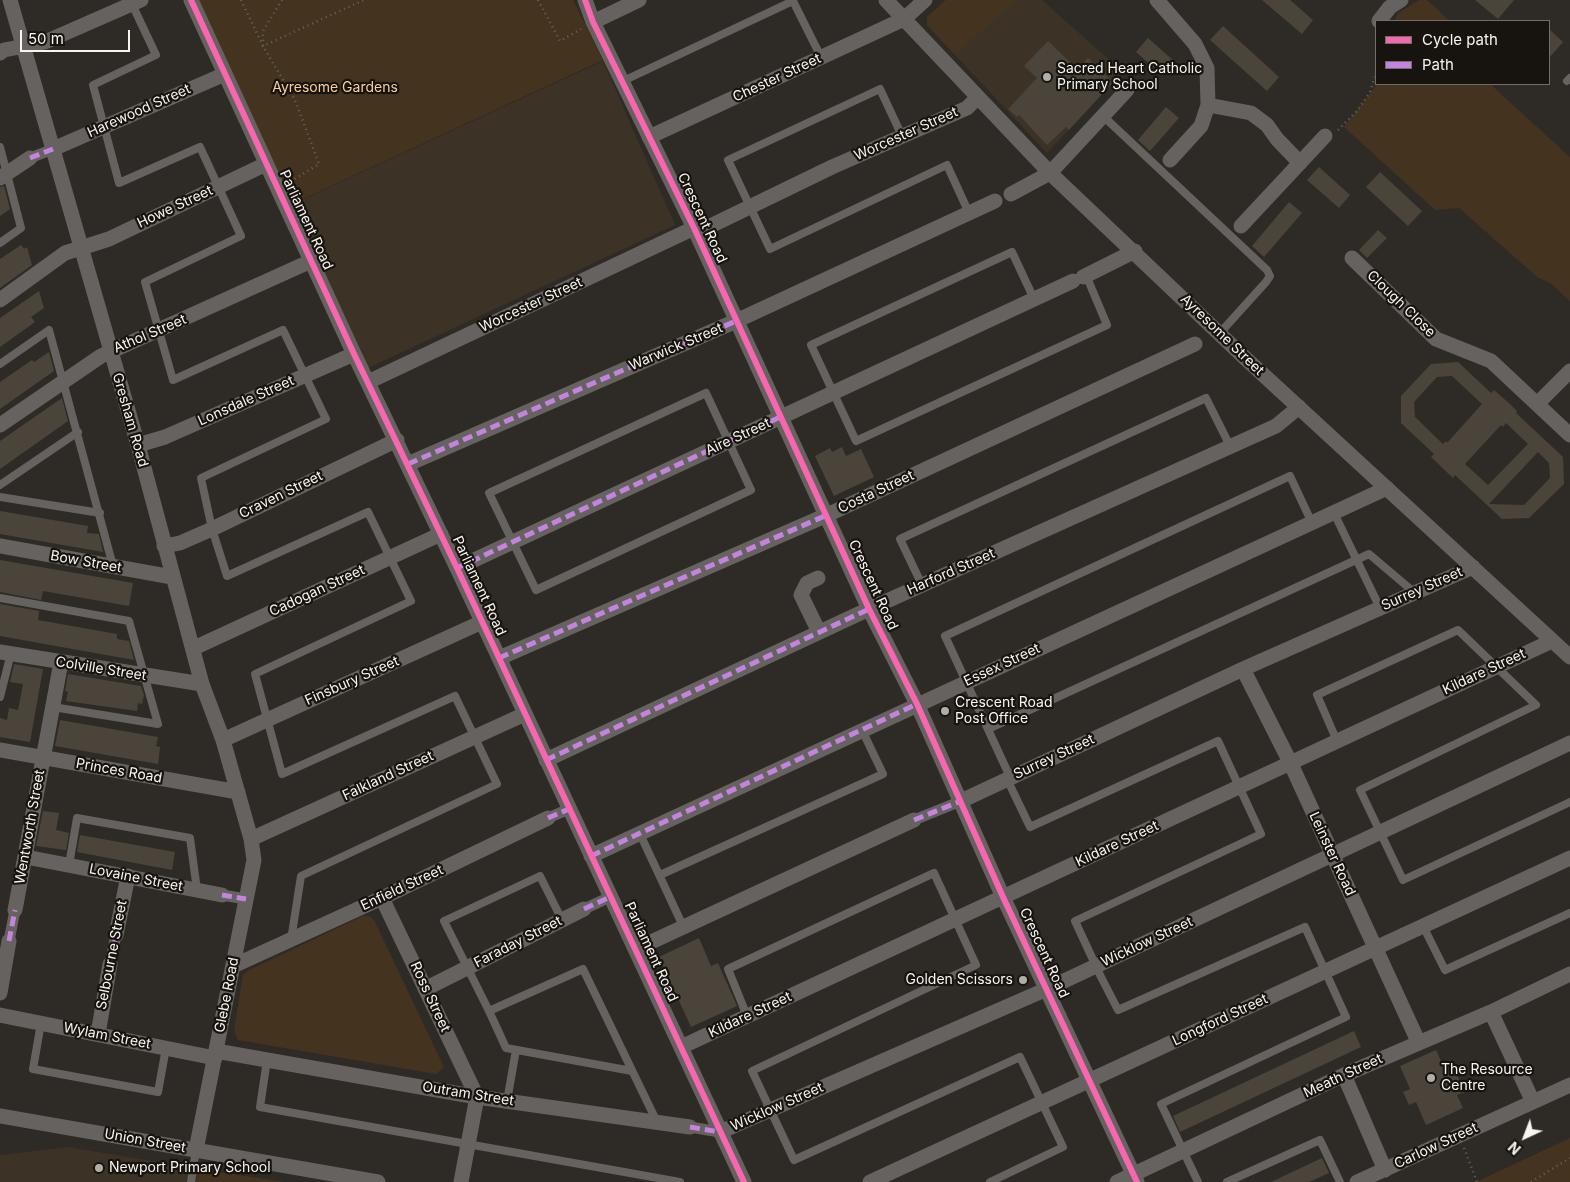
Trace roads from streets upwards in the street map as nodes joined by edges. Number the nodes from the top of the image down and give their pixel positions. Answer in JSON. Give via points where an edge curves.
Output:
{"nodes":[{"id":1,"x":10,"y":0,"type":"edge"},
{"id":2,"x":191,"y":0,"type":"edge"},
{"id":3,"x":585,"y":0,"type":"edge"},
{"id":4,"x":639,"y":0,"type":"edge"},
{"id":5,"x":886,"y":0,"type":"edge"},
{"id":6,"x":925,"y":0,"type":"edge"},
{"id":7,"x":1157,"y":0,"type":"edge"},
{"id":8,"x":134,"y":1,"type":"edge"},
{"id":9,"x":1392,"y":2,"type":"edge"},
{"id":10,"x":904,"y":19,"type":"junction"},
{"id":11,"x":1380,"y":20,"type":"edge"},
{"id":12,"x":593,"y":22,"type":"junction"},
{"id":13,"x":23,"y":46,"type":"junction"},
{"id":14,"x":0,"y":53,"type":"edge"},
{"id":15,"x":225,"y":74,"type":"junction"},
{"id":16,"x":1127,"y":90,"type":"dead end"},
{"id":17,"x":978,"y":97,"type":"junction"},
{"id":18,"x":1208,"y":105,"type":"junction"},
{"id":19,"x":1325,"y":136,"type":"road end"},
{"id":20,"x":649,"y":137,"type":"junction"},
{"id":21,"x":53,"y":149,"type":"junction"},
{"id":22,"x":30,"y":158,"type":"joint"},
{"id":23,"x":1170,"y":160,"type":"dead end"},
{"id":24,"x":1300,"y":163,"type":"junction"},
{"id":25,"x":266,"y":164,"type":"junction"},
{"id":26,"x":1050,"y":173,"type":"junction"},
{"id":27,"x":4,"y":175,"type":"edge"},
{"id":28,"x":1011,"y":194,"type":"dead end"},
{"id":29,"x":996,"y":201,"type":"dead end"},
{"id":30,"x":1241,"y":226,"type":"dead end"},
{"id":31,"x":695,"y":231,"type":"junction"},
{"id":32,"x":81,"y":247,"type":"junction"},
{"id":33,"x":1135,"y":251,"type":"junction"},
{"id":34,"x":1352,"y":258,"type":"dead end"},
{"id":35,"x":311,"y":261,"type":"junction"},
{"id":36,"x":0,"y":300,"type":"edge"},
{"id":37,"x":736,"y":321,"type":"junction"},
{"id":38,"x":1195,"y":344,"type":"dead end"},
{"id":39,"x":111,"y":351,"type":"junction"},
{"id":40,"x":354,"y":354,"type":"junction"},
{"id":41,"x":1570,"y":370,"type":"edge"},
{"id":42,"x":368,"y":382,"type":"junction"},
{"id":43,"x":1537,"y":404,"type":"junction"},
{"id":44,"x":1299,"y":407,"type":"junction"},
{"id":45,"x":780,"y":417,"type":"junction"},
{"id":46,"x":0,"y":425,"type":"edge"},
{"id":47,"x":1570,"y":435,"type":"edge"},
{"id":48,"x":396,"y":440,"type":"junction"},
{"id":49,"x":138,"y":445,"type":"junction"},
{"id":50,"x":408,"y":464,"type":"junction"},
{"id":51,"x":1387,"y":488,"type":"junction"},
{"id":52,"x":827,"y":515,"type":"junction"},
{"id":53,"x":441,"y":534,"type":"junction"},
{"id":54,"x":0,"y":546,"type":"edge"},
{"id":55,"x":164,"y":546,"type":"junction"},
{"id":56,"x":1473,"y":567,"type":"junction"},
{"id":57,"x":457,"y":568,"type":"junction"},
{"id":58,"x":172,"y":577,"type":"junction"},
{"id":59,"x":818,"y":578,"type":"dead end"},
{"id":60,"x":868,"y":609,"type":"junction"},
{"id":61,"x":482,"y":622,"type":"junction"},
{"id":62,"x":819,"y":632,"type":"junction"},
{"id":63,"x":1552,"y":641,"type":"junction"},
{"id":64,"x":194,"y":648,"type":"junction"},
{"id":65,"x":5,"y":652,"type":"edge"},
{"id":66,"x":1570,"y":657,"type":"edge"},
{"id":67,"x":498,"y":658,"type":"junction"},
{"id":68,"x":60,"y":662,"type":"junction"},
{"id":69,"x":1243,"y":669,"type":"junction"},
{"id":70,"x":202,"y":684,"type":"junction"},
{"id":71,"x":917,"y":704,"type":"junction"},
{"id":72,"x":525,"y":714,"type":"junction"},
{"id":73,"x":223,"y":740,"type":"junction"},
{"id":74,"x":1570,"y":744,"type":"edge"},
{"id":75,"x":0,"y":750,"type":"edge"},
{"id":76,"x":43,"y":758,"type":"junction"},
{"id":77,"x":546,"y":760,"type":"junction"},
{"id":78,"x":1290,"y":762,"type":"junction"},
{"id":79,"x":238,"y":792,"type":"junction"},
{"id":80,"x":961,"y":801,"type":"junction"},
{"id":81,"x":569,"y":808,"type":"junction"},
{"id":82,"x":548,"y":818,"type":"joint"},
{"id":83,"x":914,"y":820,"type":"joint"},
{"id":84,"x":251,"y":839,"type":"junction"},
{"id":85,"x":1332,"y":854,"type":"junction"},
{"id":86,"x":591,"y":856,"type":"junction"},
{"id":87,"x":26,"y":857,"type":"junction"},
{"id":88,"x":1570,"y":858,"type":"edge"},
{"id":89,"x":128,"y":876,"type":"junction"},
{"id":90,"x":222,"y":895,"type":"joint"},
{"id":91,"x":610,"y":897,"type":"junction"},
{"id":92,"x":1003,"y":897,"type":"junction"},
{"id":93,"x":382,"y":898,"type":"junction"},
{"id":94,"x":246,"y":899,"type":"junction"},
{"id":95,"x":584,"y":909,"type":"joint"},
{"id":96,"x":14,"y":910,"type":"joint"},
{"id":97,"x":116,"y":935,"type":"joint"},
{"id":98,"x":9,"y":941,"type":"joint"},
{"id":99,"x":636,"y":949,"type":"junction"},
{"id":100,"x":1376,"y":949,"type":"junction"},
{"id":101,"x":110,"y":964,"type":"joint"},
{"id":102,"x":233,"y":966,"type":"junction"},
{"id":103,"x":1570,"y":974,"type":"edge"},
{"id":104,"x":425,"y":988,"type":"junction"},
{"id":105,"x":1047,"y":989,"type":"junction"},
{"id":106,"x":0,"y":993,"type":"edge"},
{"id":107,"x":1491,"y":1012,"type":"junction"},
{"id":108,"x":0,"y":1015,"type":"edge"},
{"id":109,"x":98,"y":1034,"type":"junction"},
{"id":110,"x":1418,"y":1042,"type":"junction"},
{"id":111,"x":681,"y":1047,"type":"junction"},
{"id":112,"x":215,"y":1055,"type":"junction"},
{"id":113,"x":1344,"y":1075,"type":"junction"},
{"id":114,"x":1090,"y":1080,"type":"junction"},
{"id":115,"x":1570,"y":1085,"type":"edge"},
{"id":116,"x":477,"y":1097,"type":"junction"},
{"id":117,"x":1533,"y":1102,"type":"junction"},
{"id":118,"x":0,"y":1116,"type":"edge"},
{"id":119,"x":690,"y":1127,"type":"joint"},
{"id":120,"x":720,"y":1132,"type":"junction"},
{"id":121,"x":196,"y":1150,"type":"junction"},
{"id":122,"x":1385,"y":1170,"type":"junction"},
{"id":123,"x":1135,"y":1178,"type":"edge"},
{"id":124,"x":378,"y":1182,"type":"edge"},
{"id":125,"x":461,"y":1182,"type":"edge"},
{"id":126,"x":744,"y":1182,"type":"edge"},
{"id":127,"x":870,"y":1182,"type":"edge"},
{"id":128,"x":1117,"y":1182,"type":"edge"},
{"id":129,"x":1357,"y":1182,"type":"edge"}],
"edges":[{"from":1,"to":13,"type":"street","name":"Gresham Road"},
{"from":2,"to":15,"type":"street","name":"Parliament Road"},
{"from":3,"to":12,"type":"street","name":"Crescent Road"},
{"from":4,"to":12,"type":"street"},
{"from":5,"to":10,"type":"street","name":"Ayresome Street"},
{"from":6,"to":10,"type":"street","name":"Chester Street"},
{"from":7,"to":18,"type":"street","via":[[1195,44],[1207,68]]},
{"from":8,"to":13,"type":"street","via":[[45,42]]},
{"from":9,"to":11,"type":"street"},
{"from":10,"to":17,"type":"street","name":"Ayresome Street"},
{"from":10,"to":20,"type":"street","name":"Chester Street"},
{"from":12,"to":20,"type":"street","name":"Crescent Road"},
{"from":13,"to":14,"type":"street"},
{"from":13,"to":21,"type":"street","name":"Gresham Road"},
{"from":15,"to":21,"type":"street","name":"Harewood Street"},
{"from":15,"to":25,"type":"street","name":"Parliament Road"},
{"from":16,"to":26,"type":"street"},
{"from":17,"to":26,"type":"street","name":"Ayresome Street"},
{"from":17,"to":31,"type":"street","name":"Worcester Street","via":[[967,108]]},
{"from":18,"to":23,"type":"street","via":[[1201,126]]},
{"from":18,"to":24,"type":"street","via":[[1251,113],[1267,125]]},
{"from":19,"to":24,"type":"street"},
{"from":20,"to":31,"type":"street","name":"Crescent Road"},
{"from":21,"to":22,"type":"street"},
{"from":21,"to":32,"type":"street","name":"Gresham Road"},
{"from":22,"to":27,"type":"street"},
{"from":24,"to":30,"type":"street"},
{"from":25,"to":32,"type":"street","name":"Howe Street","via":[[109,238]]},
{"from":25,"to":35,"type":"street","name":"Parliament Road"},
{"from":26,"to":28,"type":"street"},
{"from":26,"to":33,"type":"street","name":"Ayresome Street"},
{"from":29,"to":37,"type":"street","name":"Warwick Street"},
{"from":31,"to":37,"type":"street","name":"Crescent Road"},
{"from":31,"to":42,"type":"street","name":"Worcester Street"},
{"from":32,"to":36,"type":"street","name":"Howe Street","via":[[65,253]]},
{"from":32,"to":39,"type":"street","name":"Gresham Road"},
{"from":33,"to":44,"type":"street","name":"Ayresome Street"},
{"from":33,"to":45,"type":"street","name":"Aire Street"},
{"from":34,"to":43,"type":"street","name":"Clough Close","via":[[1436,339],[1491,361]]},
{"from":35,"to":39,"type":"street","name":"Athol Street"},
{"from":35,"to":40,"type":"street","name":"Parliament Road"},
{"from":37,"to":45,"type":"street","name":"Crescent Road"},
{"from":37,"to":50,"type":"street","name":"Warwick Street"},
{"from":38,"to":52,"type":"street","name":"Costa Street"},
{"from":39,"to":46,"type":"street","name":"Athol Street"},
{"from":39,"to":49,"type":"street","name":"Gresham Road"},
{"from":40,"to":42,"type":"street","name":"Parliament Road"},
{"from":40,"to":49,"type":"street","name":"Lonsdale Street","via":[[165,438]]},
{"from":41,"to":43,"type":"street"},
{"from":42,"to":48,"type":"street","name":"Parliament Road"},
{"from":43,"to":47,"type":"street","name":"Clough Close"},
{"from":44,"to":51,"type":"street","name":"Ayresome Street"},
{"from":44,"to":60,"type":"street","name":"Harford Street","via":[[1276,426]]},
{"from":45,"to":52,"type":"street","name":"Crescent Road"},
{"from":45,"to":57,"type":"street","name":"Aire Street"},
{"from":48,"to":50,"type":"street","name":"Parliament Road"},
{"from":48,"to":55,"type":"street","name":"Craven Street","via":[[212,529],[180,543]]},
{"from":49,"to":55,"type":"street","name":"Gresham Road"},
{"from":50,"to":53,"type":"street","name":"Parliament Road"},
{"from":51,"to":56,"type":"street","name":"Ayresome Street"},
{"from":51,"to":71,"type":"street","name":"Essex Street"},
{"from":52,"to":60,"type":"street","name":"Crescent Road"},
{"from":52,"to":67,"type":"street","name":"Costa Street"},
{"from":53,"to":57,"type":"street","name":"Parliament Road"},
{"from":53,"to":64,"type":"street","name":"Cadogan Street"},
{"from":54,"to":58,"type":"street","name":"Bow Street"},
{"from":55,"to":58,"type":"street","name":"Gresham Road"},
{"from":56,"to":63,"type":"street","name":"Ayresome Street"},
{"from":56,"to":69,"type":"street","name":"Surrey Street"},
{"from":57,"to":61,"type":"street","name":"Parliament Road"},
{"from":58,"to":64,"type":"street","name":"Gresham Road"},
{"from":59,"to":62,"type":"street","via":[[807,583],[801,595]]},
{"from":60,"to":62,"type":"street","name":"Harford Street"},
{"from":60,"to":71,"type":"street","name":"Crescent Road"},
{"from":61,"to":67,"type":"street","name":"Parliament Road"},
{"from":61,"to":73,"type":"street","name":"Finsbury Street"},
{"from":62,"to":77,"type":"street","name":"Harford Street"},
{"from":63,"to":66,"type":"street","name":"Ayresome Street"},
{"from":63,"to":78,"type":"street","name":"Kildare Street"},
{"from":64,"to":70,"type":"street","name":"Gresham Road"},
{"from":65,"to":68,"type":"street","name":"Colville Street"},
{"from":67,"to":72,"type":"street","name":"Parliament Road"},
{"from":68,"to":70,"type":"street","name":"Colville Street"},
{"from":68,"to":76,"type":"street","name":"Wentworth Street"},
{"from":69,"to":78,"type":"street","name":"Leinster Road"},
{"from":69,"to":80,"type":"street","name":"Surrey Street"},
{"from":70,"to":73,"type":"street","name":"Gresham Road"},
{"from":71,"to":80,"type":"street","name":"Crescent Road"},
{"from":71,"to":86,"type":"street","name":"Essex Street"},
{"from":72,"to":77,"type":"street","name":"Parliament Road"},
{"from":72,"to":84,"type":"street","name":"Falkland Street"},
{"from":73,"to":79,"type":"street","name":"Gresham Road"},
{"from":74,"to":85,"type":"street","name":"Wicklow Street"},
{"from":75,"to":76,"type":"street","name":"Princes Road"},
{"from":76,"to":79,"type":"street","name":"Princes Road"},
{"from":76,"to":87,"type":"street","name":"Wentworth Street"},
{"from":77,"to":81,"type":"street","name":"Parliament Road"},
{"from":78,"to":85,"type":"street","name":"Leinster Road"},
{"from":78,"to":92,"type":"street","name":"Kildare Street"},
{"from":79,"to":84,"type":"street","name":"Gresham Road"},
{"from":80,"to":83,"type":"street","name":"Surrey Street"},
{"from":80,"to":92,"type":"street","name":"Crescent Road"},
{"from":81,"to":82,"type":"street","name":"Enfield Street"},
{"from":81,"to":86,"type":"street","name":"Parliament Road"},
{"from":82,"to":93,"type":"street","name":"Enfield Street"},
{"from":83,"to":99,"type":"street","name":"Surrey Street"},
{"from":84,"to":94,"type":"street","name":"Glebe Road","via":[[254,860]]},
{"from":85,"to":100,"type":"street","name":"Leinster Road"},
{"from":85,"to":105,"type":"street","name":"Wicklow Street"},
{"from":86,"to":91,"type":"street","name":"Parliament Road"},
{"from":87,"to":89,"type":"street","name":"Lovaine Street"},
{"from":87,"to":96,"type":"street","name":"Wentworth Street"},
{"from":88,"to":100,"type":"street","name":"Longford Street"},
{"from":89,"to":90,"type":"street","name":"Lovaine Street"},
{"from":89,"to":97,"type":"street","name":"Selbourne Street"},
{"from":90,"to":94,"type":"street","name":"Lovaine Street"},
{"from":91,"to":95,"type":"street","name":"Faraday Street"},
{"from":91,"to":99,"type":"street","name":"Parliament Road"},
{"from":92,"to":105,"type":"street","name":"Crescent Road"},
{"from":92,"to":111,"type":"street","name":"Kildare Street"},
{"from":93,"to":102,"type":"street","name":"Enfield Street"},
{"from":93,"to":104,"type":"street","name":"Ross Street"},
{"from":94,"to":102,"type":"street","name":"Glebe Road"},
{"from":95,"to":104,"type":"street","name":"Faraday Street"},
{"from":96,"to":98,"type":"street","name":"Wentworth Street"},
{"from":97,"to":101,"type":"street","name":"Selbourne Street"},
{"from":98,"to":106,"type":"street","name":"Wentworth Street"},
{"from":99,"to":111,"type":"street","name":"Parliament Road"},
{"from":100,"to":110,"type":"street","name":"Leinster Road"},
{"from":100,"to":114,"type":"street","name":"Longford Street"},
{"from":101,"to":109,"type":"street","name":"Selbourne Street"},
{"from":102,"to":112,"type":"street","name":"Glebe Road"},
{"from":103,"to":107,"type":"street","name":"Meath Street"},
{"from":104,"to":116,"type":"street","name":"Ross Street"},
{"from":105,"to":114,"type":"street","name":"Crescent Road"},
{"from":105,"to":120,"type":"street","name":"Wicklow Street"},
{"from":107,"to":110,"type":"street","name":"Meath Street"},
{"from":107,"to":117,"type":"street"},
{"from":108,"to":109,"type":"street","name":"Wylam Street"},
{"from":109,"to":112,"type":"street","name":"Wylam Street"},
{"from":110,"to":113,"type":"street","name":"Meath Street"},
{"from":111,"to":120,"type":"street","name":"Parliament Road"},
{"from":112,"to":116,"type":"street","name":"Outram Street","via":[[267,1060]]},
{"from":112,"to":121,"type":"street","name":"Glebe Road"},
{"from":113,"to":122,"type":"street"},
{"from":113,"to":123,"type":"street","name":"Meath Street","via":[[1183,1151]]},
{"from":114,"to":123,"type":"street","name":"Crescent Road"},
{"from":114,"to":127,"type":"street","name":"Longford Street"},
{"from":115,"to":117,"type":"street","name":"Carlow Street"},
{"from":116,"to":119,"type":"street","name":"Outram Street"},
{"from":116,"to":125,"type":"street"},
{"from":117,"to":122,"type":"street","name":"Carlow Street"},
{"from":118,"to":121,"type":"street","name":"Union Street"},
{"from":119,"to":120,"type":"street","name":"Outram Street"},
{"from":120,"to":126,"type":"street","name":"Parliament Road"},
{"from":121,"to":124,"type":"street","name":"Union Street"},
{"from":122,"to":129,"type":"street","name":"Carlow Street"},
{"from":123,"to":128,"type":"street","name":"Meath Street"}]}
